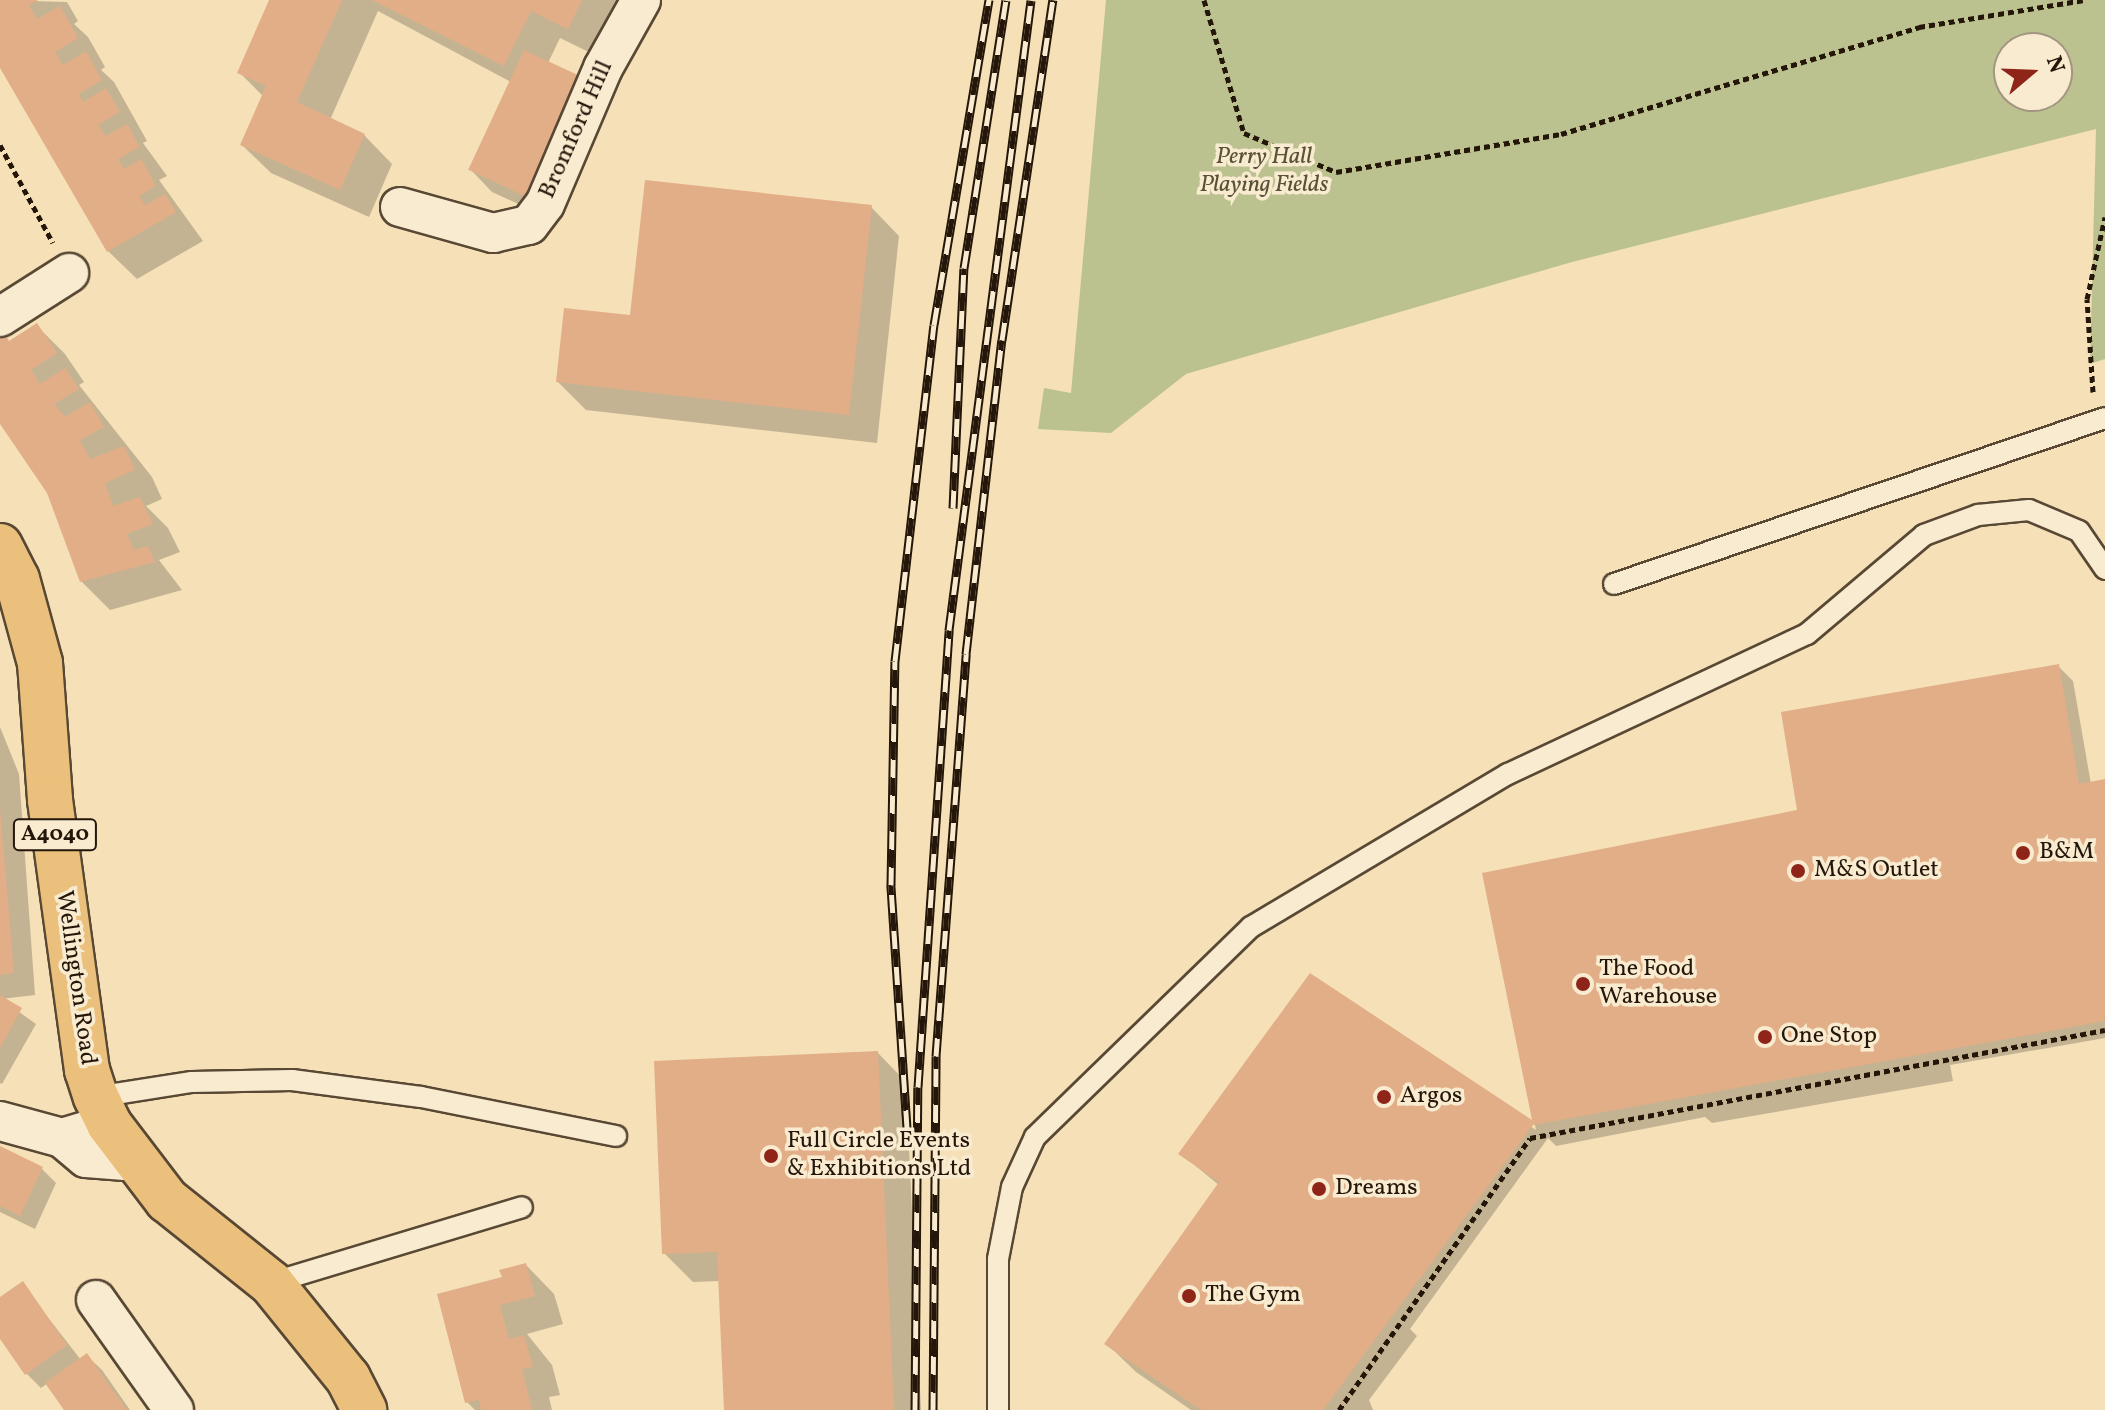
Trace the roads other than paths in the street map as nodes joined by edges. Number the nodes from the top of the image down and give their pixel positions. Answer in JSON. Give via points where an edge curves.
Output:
{"nodes":[{"id":1,"x":641,"y":0,"type":"edge"},
{"id":2,"x":400,"y":207,"type":"dead end"},
{"id":3,"x":69,"y":273,"type":"road end"},
{"id":4,"x":0,"y":317,"type":"edge"},
{"id":5,"x":2100,"y":420,"type":"edge"},
{"id":6,"x":0,"y":546,"type":"edge"},
{"id":7,"x":2105,"y":569,"type":"edge"},
{"id":8,"x":1614,"y":584,"type":"dead end"},
{"id":9,"x":103,"y":1111,"type":"junction"},
{"id":10,"x":0,"y":1121,"type":"edge"},
{"id":11,"x":616,"y":1136,"type":"dead end"},
{"id":12,"x":62,"y":1138,"type":"junction"},
{"id":13,"x":138,"y":1162,"type":"junction"},
{"id":14,"x":522,"y":1207,"type":"dead end"},
{"id":15,"x":271,"y":1283,"type":"junction"},
{"id":16,"x":96,"y":1300,"type":"dead end"},
{"id":17,"x":174,"y":1410,"type":"edge"},
{"id":18,"x":364,"y":1410,"type":"edge"},
{"id":19,"x":998,"y":1410,"type":"edge"}],
"edges":[{"from":1,"to":2,"type":"street","name":"Bromford Hill","via":[[603,68],[545,204],[529,225],[493,233]]},
{"from":3,"to":4,"type":"street"},
{"from":5,"to":8,"type":"lane"},
{"from":6,"to":9,"type":"main road","name":"Wellington Road","number":"A4040","via":[[17,579],[40,663],[50,800],[87,1070]]},
{"from":7,"to":19,"type":"lane","via":[[2079,531],[2029,510],[1978,515],[1924,535],[1807,634],[1508,774],[1251,927],[1035,1137],[1012,1187],[998,1259]]},
{"from":9,"to":11,"type":"lane","via":[[192,1082],[292,1080],[421,1097]]},
{"from":9,"to":12,"type":"street"},
{"from":9,"to":13,"type":"main road","name":"Wellington Road","number":"A4040"},
{"from":10,"to":12,"type":"street"},
{"from":12,"to":13,"type":"street","via":[[86,1158]]},
{"from":13,"to":15,"type":"main road","name":"Wellington Road","number":"A4040","via":[[167,1200]]},
{"from":14,"to":15,"type":"lane"},
{"from":15,"to":18,"type":"main road","name":"Wellington Road","number":"A4040","via":[[348,1378]]},
{"from":16,"to":17,"type":"street"}]}
